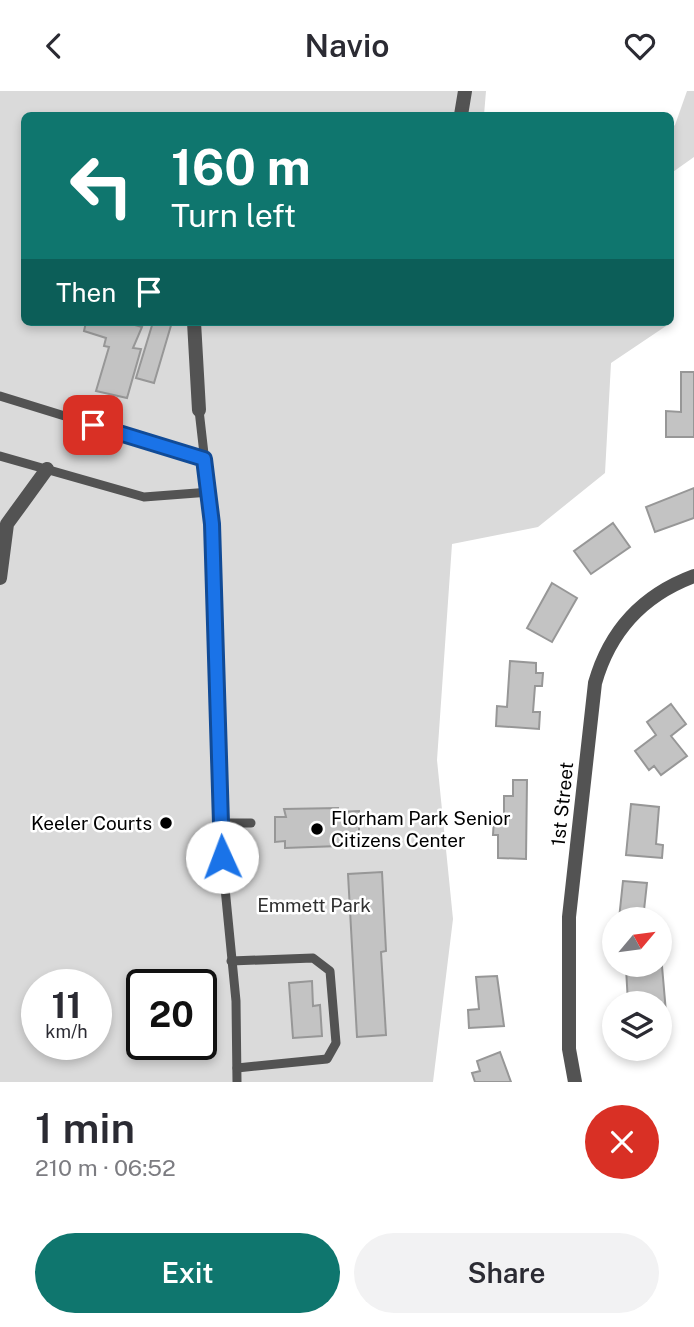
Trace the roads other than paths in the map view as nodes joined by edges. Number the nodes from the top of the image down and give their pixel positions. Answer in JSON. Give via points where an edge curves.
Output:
{"nodes":[{"id":1,"x":465,"y":91,"type":"edge"},
{"id":2,"x":462,"y":112,"type":"edge"},
{"id":3,"x":194,"y":326,"type":"edge"},
{"id":4,"x":0,"y":396,"type":"edge"},
{"id":5,"x":199,"y":410,"type":"joint"},
{"id":6,"x":0,"y":456,"type":"edge"},
{"id":7,"x":204,"y":459,"type":"junction"},
{"id":8,"x":47,"y":469,"type":"junction"},
{"id":9,"x":210,"y":492,"type":"junction"},
{"id":10,"x":694,"y":576,"type":"edge"},
{"id":11,"x":0,"y":578,"type":"edge"},
{"id":12,"x":220,"y":823,"type":"junction"},
{"id":13,"x":251,"y":823,"type":"dead end"},
{"id":14,"x":231,"y":961,"type":"junction"},
{"id":15,"x":237,"y":1069,"type":"junction"},
{"id":16,"x":237,"y":1082,"type":"edge"},
{"id":17,"x":575,"y":1082,"type":"edge"}],
"edges":[{"from":1,"to":2,"type":"street"},
{"from":3,"to":5,"type":"street"},
{"from":4,"to":7,"type":"lane"},
{"from":5,"to":7,"type":"lane"},
{"from":6,"to":8,"type":"lane"},
{"from":7,"to":9,"type":"lane"},
{"from":8,"to":9,"type":"lane","via":[[144,497]]},
{"from":8,"to":11,"type":"street","via":[[7,524]]},
{"from":9,"to":12,"type":"lane"},
{"from":10,"to":17,"type":"street","name":"1st Street","via":[[637,609],[607,648],[595,683],[569,917],[569,1049]]},
{"from":12,"to":13,"type":"lane"},
{"from":12,"to":14,"type":"lane"},
{"from":14,"to":15,"type":"lane"},
{"from":14,"to":15,"type":"lane","via":[[313,958],[330,971],[336,1043],[327,1059]]},
{"from":15,"to":16,"type":"lane"}]}
